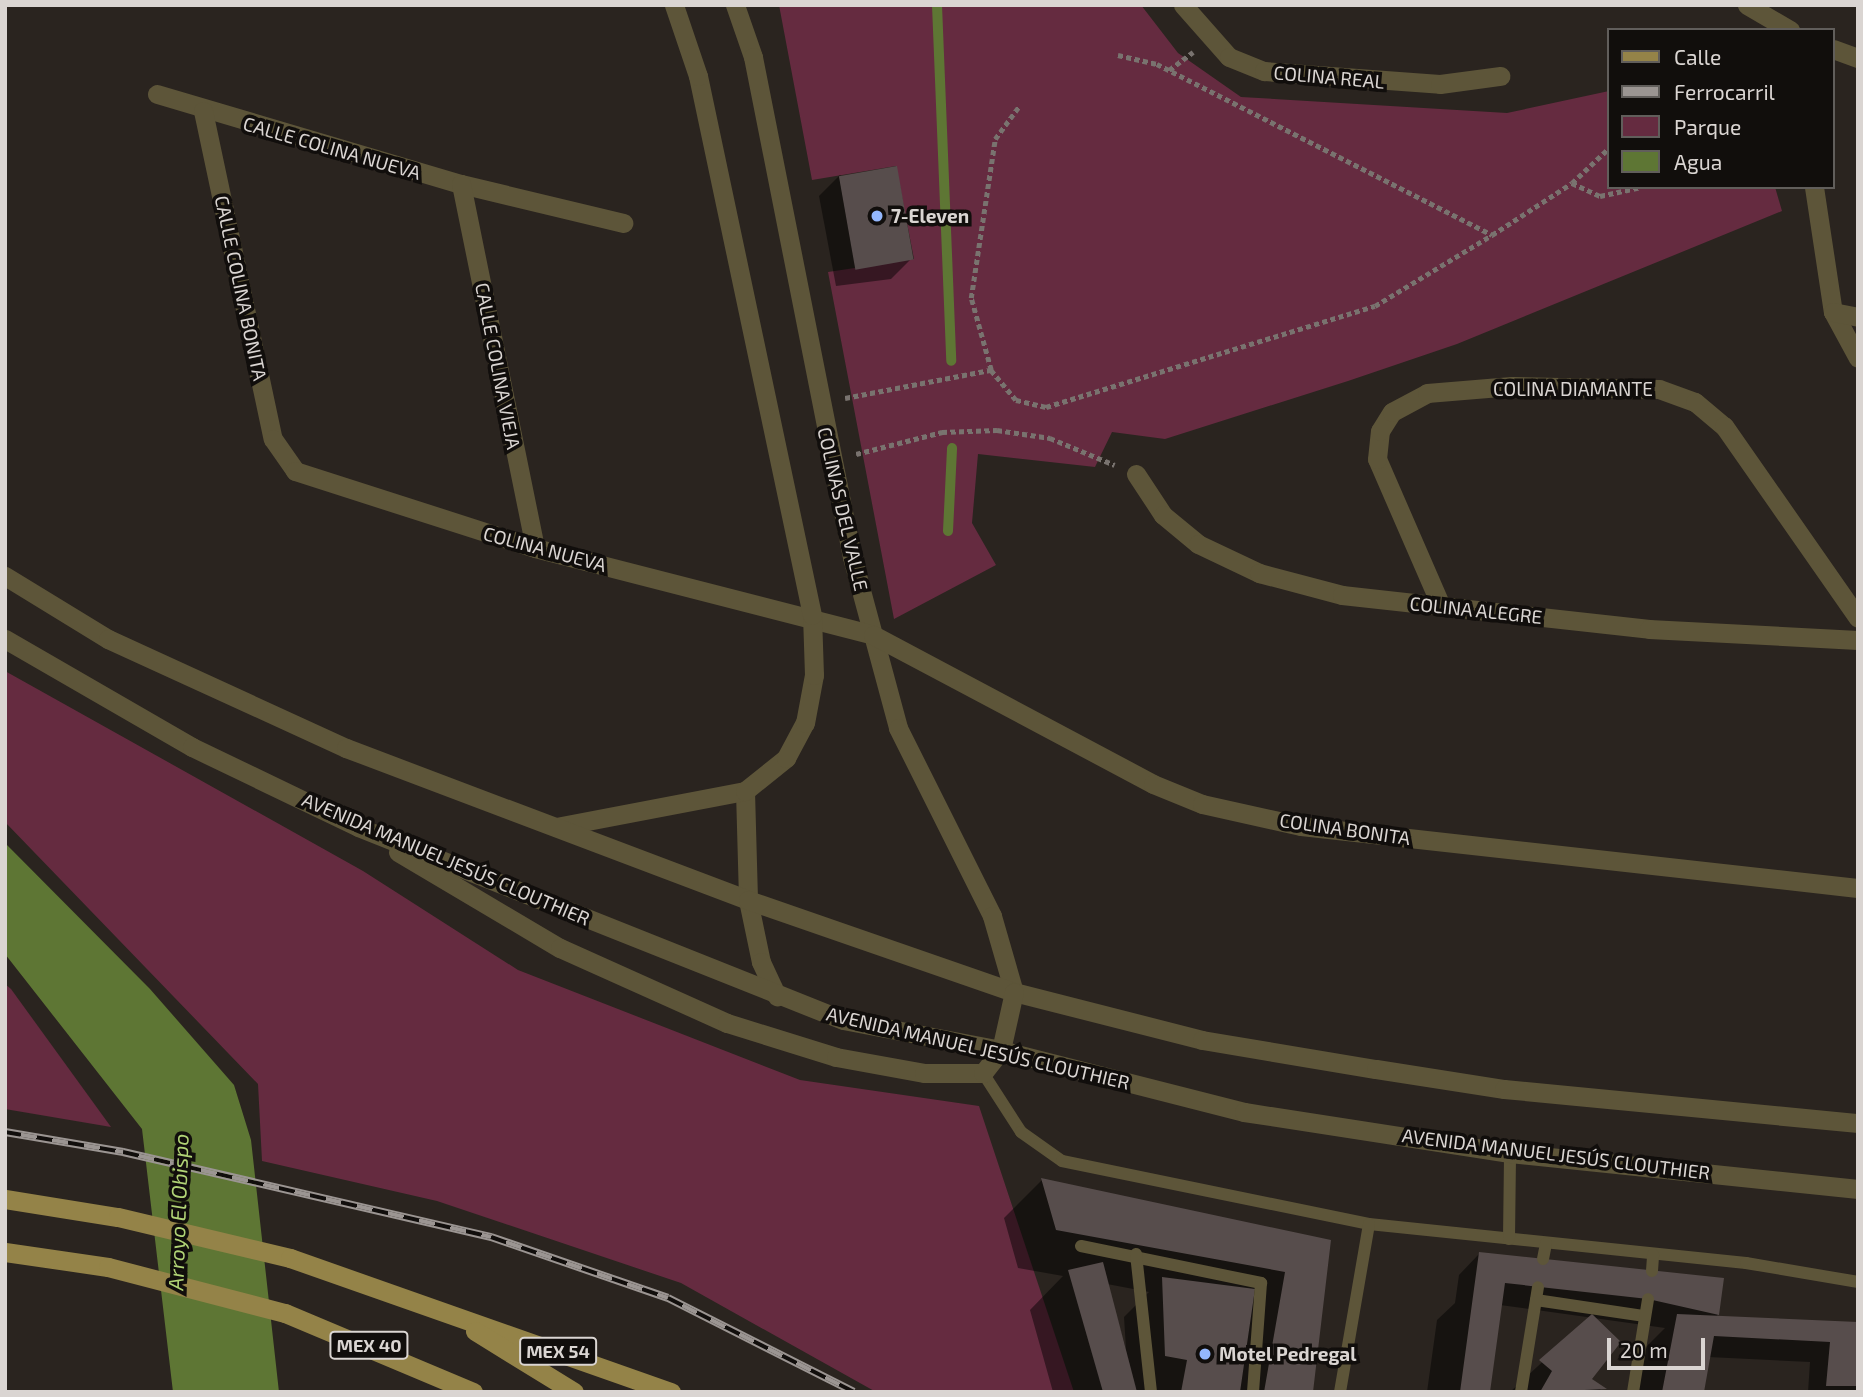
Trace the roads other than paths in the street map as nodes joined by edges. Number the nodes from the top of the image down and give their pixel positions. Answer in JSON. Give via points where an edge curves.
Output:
{"nodes":[{"id":1,"x":674,"y":5,"type":"edge"},
{"id":2,"x":1184,"y":5,"type":"edge"},
{"id":3,"x":1747,"y":5,"type":"edge"},
{"id":4,"x":732,"y":6,"type":"edge"},
{"id":5,"x":1787,"y":28,"type":"edge"},
{"id":6,"x":1835,"y":51,"type":"edge"},
{"id":7,"x":1858,"y":58,"type":"edge"},
{"id":8,"x":1500,"y":76,"type":"dead end"},
{"id":9,"x":157,"y":94,"type":"dead end"},
{"id":10,"x":203,"y":111,"type":"junction"},
{"id":11,"x":461,"y":184,"type":"junction"},
{"id":12,"x":1814,"y":189,"type":"edge"},
{"id":13,"x":623,"y":223,"type":"dead end"},
{"id":14,"x":1833,"y":312,"type":"junction"},
{"id":15,"x":1858,"y":317,"type":"edge"},
{"id":16,"x":1858,"y":358,"type":"edge"},
{"id":17,"x":284,"y":464,"type":"joint"},
{"id":18,"x":1136,"y":474,"type":"road end"},
{"id":19,"x":535,"y":548,"type":"junction"},
{"id":20,"x":5,"y":576,"type":"edge"},
{"id":21,"x":1441,"y":606,"type":"junction"},
{"id":22,"x":812,"y":615,"type":"junction"},
{"id":23,"x":1858,"y":618,"type":"edge"},
{"id":24,"x":873,"y":635,"type":"junction"},
{"id":25,"x":5,"y":639,"type":"edge"},
{"id":26,"x":1858,"y":640,"type":"edge"},
{"id":27,"x":745,"y":791,"type":"junction"},
{"id":28,"x":358,"y":827,"type":"junction"},
{"id":29,"x":556,"y":827,"type":"junction"},
{"id":30,"x":1858,"y":888,"type":"edge"},
{"id":31,"x":748,"y":900,"type":"junction"},
{"id":32,"x":1014,"y":992,"type":"junction"},
{"id":33,"x":777,"y":997,"type":"junction"},
{"id":34,"x":1001,"y":1050,"type":"junction"},
{"id":35,"x":983,"y":1073,"type":"junction"},
{"id":36,"x":1858,"y":1123,"type":"edge"},
{"id":37,"x":1510,"y":1153,"type":"junction"},
{"id":38,"x":1858,"y":1189,"type":"edge"},
{"id":39,"x":5,"y":1199,"type":"edge"},
{"id":40,"x":1369,"y":1224,"type":"junction"},
{"id":41,"x":1509,"y":1239,"type":"junction"},
{"id":42,"x":1546,"y":1243,"type":"junction"},
{"id":43,"x":1081,"y":1247,"type":"dead end"},
{"id":44,"x":5,"y":1252,"type":"edge"},
{"id":45,"x":1136,"y":1254,"type":"junction"},
{"id":46,"x":1653,"y":1255,"type":"junction"},
{"id":47,"x":1543,"y":1259,"type":"dead end"},
{"id":48,"x":1652,"y":1271,"type":"dead end"},
{"id":49,"x":1858,"y":1282,"type":"edge"},
{"id":50,"x":1648,"y":1299,"type":"dead end"},
{"id":51,"x":444,"y":1312,"type":"junction"},
{"id":52,"x":1645,"y":1316,"type":"junction"},
{"id":53,"x":458,"y":1387,"type":"edge"},
{"id":54,"x":473,"y":1392,"type":"edge"},
{"id":55,"x":574,"y":1392,"type":"edge"},
{"id":56,"x":671,"y":1392,"type":"edge"},
{"id":57,"x":1151,"y":1392,"type":"edge"},
{"id":58,"x":1253,"y":1392,"type":"edge"},
{"id":59,"x":1340,"y":1392,"type":"edge"},
{"id":60,"x":1521,"y":1392,"type":"edge"},
{"id":61,"x":1633,"y":1392,"type":"edge"}],
"edges":[{"from":1,"to":22,"type":"street","via":[[698,76]]},
{"from":2,"to":8,"type":"street","name":"COLINA REAL","via":[[1229,57],[1264,71],[1440,84]]},
{"from":3,"to":5,"type":"street"},
{"from":4,"to":24,"type":"street","name":"COLINAS DEL VALLE","via":[[753,57],[820,403]]},
{"from":6,"to":7,"type":"street"},
{"from":9,"to":10,"type":"street","name":"CALLE COLINA NUEVA"},
{"from":10,"to":11,"type":"street","name":"CALLE COLINA NUEVA"},
{"from":10,"to":17,"type":"street","name":"CALLE COLINA BONITA","via":[[273,439]]},
{"from":11,"to":13,"type":"street","name":"CALLE COLINA NUEVA"},
{"from":11,"to":19,"type":"street","name":"CALLE COLINA VIEJA"},
{"from":12,"to":14,"type":"street"},
{"from":14,"to":15,"type":"street"},
{"from":14,"to":16,"type":"street"},
{"from":17,"to":19,"type":"street","name":"COLINA NUEVA","via":[[413,513]]},
{"from":18,"to":21,"type":"street","name":"COLINA ALEGRE","via":[[1163,515],[1198,544],[1259,573],[1342,595]]},
{"from":19,"to":22,"type":"street","name":"COLINA NUEVA"},
{"from":20,"to":29,"type":"street","via":[[108,639],[333,742]]},
{"from":21,"to":23,"type":"street","name":"COLINA DIAMANTE","via":[[1377,459],[1380,431],[1392,412],[1427,393],[1512,386],[1660,389],[1695,402],[1724,426]]},
{"from":21,"to":26,"type":"street","name":"COLINA ALEGRE","via":[[1761,639]]},
{"from":22,"to":24,"type":"street","name":"COLINA NUEVA"},
{"from":22,"to":27,"type":"street","via":[[814,675],[805,723],[786,758]]},
{"from":24,"to":30,"type":"street","name":"COLINA BONITA","via":[[1153,784],[1202,804],[1301,826]]},
{"from":24,"to":32,"type":"street","name":"COLINAS DEL VALLE","via":[[898,728],[992,916]]},
{"from":25,"to":28,"type":"street","name":"AVENIDA MANUEL JESÚS CLOUTHIER","via":[[192,747]]},
{"from":27,"to":29,"type":"street"},
{"from":27,"to":31,"type":"street"},
{"from":28,"to":33,"type":"street","name":"AVENIDA MANUEL JESÚS CLOUTHIER"},
{"from":28,"to":35,"type":"street","via":[[560,948],[727,1023],[836,1057],[924,1073]]},
{"from":29,"to":31,"type":"street"},
{"from":31,"to":32,"type":"street"},
{"from":31,"to":33,"type":"street","via":[[761,962]]},
{"from":32,"to":34,"type":"street"},
{"from":32,"to":36,"type":"street","via":[[1202,1040],[1478,1085]]},
{"from":33,"to":34,"type":"street","name":"AVENIDA MANUEL JESÚS CLOUTHIER","via":[[843,1020]]},
{"from":34,"to":35,"type":"street"},
{"from":34,"to":37,"type":"street","name":"AVENIDA MANUEL JESÚS CLOUTHIER","via":[[1244,1112]]},
{"from":35,"to":40,"type":"lane","via":[[1021,1132],[1062,1161]]},
{"from":37,"to":38,"type":"street","name":"AVENIDA MANUEL JESÚS CLOUTHIER"},
{"from":37,"to":41,"type":"lane"},
{"from":39,"to":51,"type":"main road","via":[[118,1217],[290,1258]]},
{"from":40,"to":41,"type":"lane"},
{"from":40,"to":59,"type":"lane"},
{"from":41,"to":42,"type":"lane"},
{"from":42,"to":46,"type":"lane"},
{"from":42,"to":47,"type":"lane"},
{"from":43,"to":45,"type":"lane"},
{"from":44,"to":53,"type":"main road","number":"MEX 40","via":[[108,1268],[285,1313]]},
{"from":45,"to":57,"type":"lane"},
{"from":45,"to":58,"type":"lane","via":[[1261,1283]]},
{"from":46,"to":48,"type":"lane"},
{"from":46,"to":49,"type":"lane"},
{"from":50,"to":52,"type":"lane"},
{"from":51,"to":55,"type":"main road"},
{"from":51,"to":56,"type":"main road","number":"MEX 54"},
{"from":52,"to":60,"type":"lane","via":[[1537,1293]]},
{"from":52,"to":61,"type":"lane"},
{"from":53,"to":54,"type":"main road"}]}
